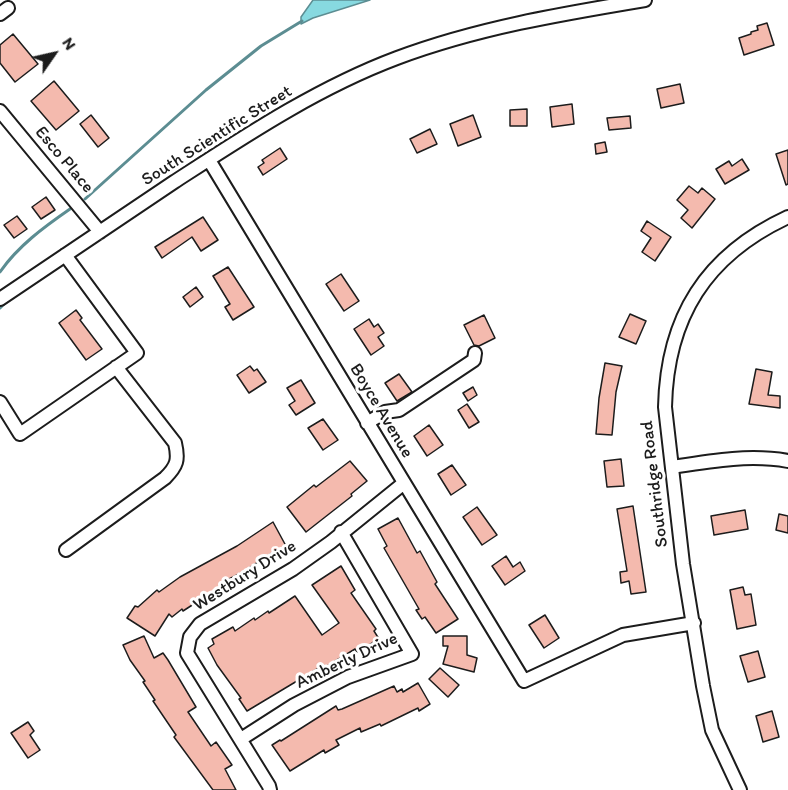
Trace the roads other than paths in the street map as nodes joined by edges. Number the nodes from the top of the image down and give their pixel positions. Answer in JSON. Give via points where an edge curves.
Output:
{"nodes":[{"id":1,"x":645,"y":0,"type":"edge"},
{"id":2,"x":0,"y":111,"type":"edge"},
{"id":3,"x":209,"y":160,"type":"junction"},
{"id":4,"x":788,"y":217,"type":"edge"},
{"id":5,"x":100,"y":232,"type":"junction"},
{"id":6,"x":65,"y":255,"type":"junction"},
{"id":7,"x":0,"y":299,"type":"edge"},
{"id":8,"x":475,"y":353,"type":"dead end"},
{"id":9,"x":117,"y":367,"type":"junction"},
{"id":10,"x":0,"y":402,"type":"edge"},
{"id":11,"x":367,"y":423,"type":"junction"},
{"id":12,"x":788,"y":461,"type":"edge"},
{"id":13,"x":672,"y":467,"type":"junction"},
{"id":14,"x":404,"y":483,"type":"junction"},
{"id":15,"x":341,"y":532,"type":"junction"},
{"id":16,"x":66,"y":550,"type":"dead end"},
{"id":17,"x":694,"y":623,"type":"junction"},
{"id":18,"x":241,"y":739,"type":"junction"},
{"id":19,"x":270,"y":790,"type":"edge"},
{"id":20,"x":740,"y":790,"type":"edge"}],
"edges":[{"from":1,"to":3,"type":"street","name":"South Scientific Street","via":[[549,16],[469,35],[394,59],[271,120]]},
{"from":2,"to":5,"type":"street","name":"Esco Place"},
{"from":3,"to":5,"type":"street","name":"South Scientific Street"},
{"from":3,"to":11,"type":"street","name":"Boyce Avenue"},
{"from":4,"to":13,"type":"street","name":"Southridge Road","via":[[729,254],[706,280],[684,315],[665,383]]},
{"from":5,"to":6,"type":"street","name":"South Scientific Street"},
{"from":6,"to":7,"type":"street","name":"South Scientific Street"},
{"from":6,"to":9,"type":"street","via":[[137,353]]},
{"from":8,"to":11,"type":"street","via":[[474,360],[421,397]]},
{"from":9,"to":10,"type":"street","via":[[20,434]]},
{"from":9,"to":16,"type":"street","via":[[175,443],[176,468]]},
{"from":11,"to":14,"type":"street","name":"Boyce Avenue"},
{"from":12,"to":13,"type":"street","via":[[722,459]]},
{"from":13,"to":17,"type":"street","name":"Southridge Road"},
{"from":14,"to":15,"type":"street","name":"Westbury Drive"},
{"from":14,"to":17,"type":"street","name":"Boyce Avenue","via":[[525,680],[623,635]]},
{"from":15,"to":18,"type":"street","name":"Westbury Drive","via":[[293,568],[200,624],[190,637],[187,653]]},
{"from":15,"to":18,"type":"street","name":"Amberly Drive","via":[[412,654],[348,677]]},
{"from":17,"to":20,"type":"street","name":"Southridge Road","via":[[712,730]]},
{"from":18,"to":19,"type":"street","name":"Westbury Drive"}]}
